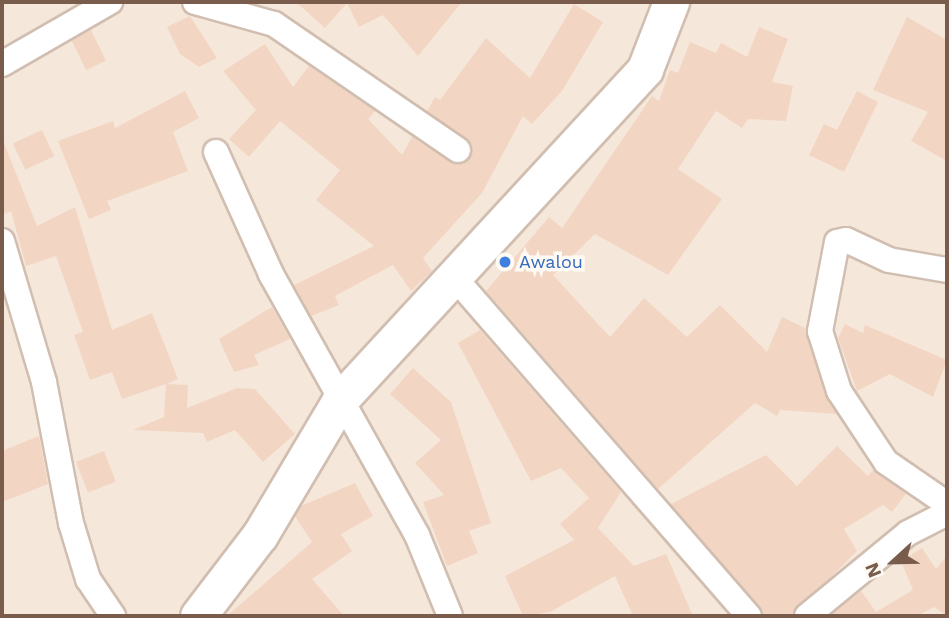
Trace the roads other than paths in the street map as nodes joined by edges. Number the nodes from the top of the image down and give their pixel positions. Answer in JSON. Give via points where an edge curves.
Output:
{"nodes":[{"id":1,"x":110,"y":2,"type":"edge"},
{"id":2,"x":195,"y":2,"type":"edge"},
{"id":3,"x":671,"y":2,"type":"edge"},
{"id":4,"x":2,"y":64,"type":"edge"},
{"id":5,"x":458,"y":150,"type":"dead end"},
{"id":6,"x":216,"y":152,"type":"dead end"},
{"id":7,"x":2,"y":240,"type":"edge"},
{"id":8,"x":947,"y":270,"type":"edge"},
{"id":9,"x":455,"y":278,"type":"junction"},
{"id":10,"x":340,"y":400,"type":"junction"},
{"id":11,"x":947,"y":504,"type":"edge"},
{"id":12,"x":947,"y":513,"type":"edge"},
{"id":13,"x":113,"y":616,"type":"edge"},
{"id":14,"x":198,"y":616,"type":"edge"},
{"id":15,"x":450,"y":616,"type":"edge"},
{"id":16,"x":749,"y":616,"type":"edge"},
{"id":17,"x":807,"y":616,"type":"edge"}],
"edges":[{"from":1,"to":4,"type":"street"},
{"from":2,"to":5,"type":"street","via":[[274,24]]},
{"from":3,"to":9,"type":"street","via":[[645,69]]},
{"from":6,"to":10,"type":"street","via":[[271,274]]},
{"from":7,"to":13,"type":"street","via":[[44,382],[71,523],[88,579]]},
{"from":8,"to":11,"type":"street","via":[[889,260],[846,240],[837,242],[820,331],[839,391],[887,462]]},
{"from":9,"to":10,"type":"street"},
{"from":9,"to":16,"type":"street"},
{"from":10,"to":14,"type":"street","via":[[260,535]]},
{"from":10,"to":15,"type":"street","via":[[417,536]]},
{"from":12,"to":17,"type":"street","via":[[908,533]]}]}
